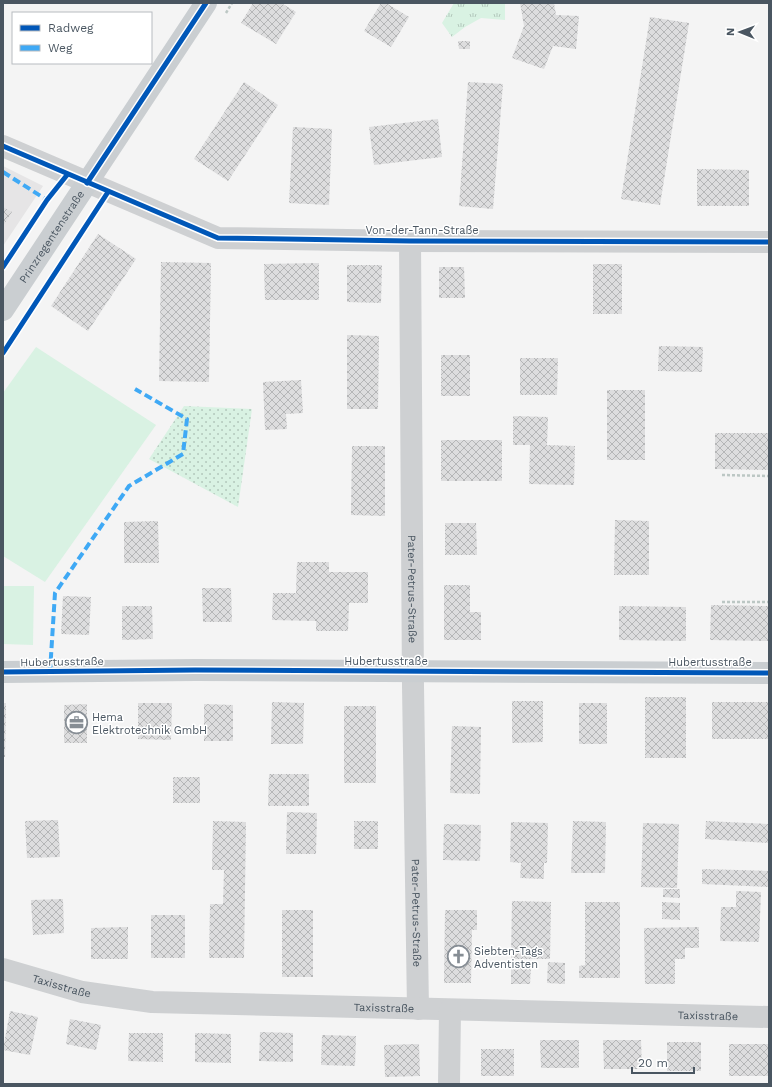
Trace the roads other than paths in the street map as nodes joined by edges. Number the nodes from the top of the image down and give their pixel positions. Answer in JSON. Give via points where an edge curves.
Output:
{"nodes":[{"id":1,"x":206,"y":3,"type":"edge"},
{"id":2,"x":3,"y":146,"type":"edge"},
{"id":3,"x":87,"y":183,"type":"junction"},
{"id":4,"x":410,"y":241,"type":"junction"},
{"id":5,"x":769,"y":242,"type":"edge"},
{"id":6,"x":3,"y":310,"type":"edge"},
{"id":7,"x":414,"y":671,"type":"junction"},
{"id":8,"x":3,"y":672,"type":"edge"},
{"id":9,"x":769,"y":673,"type":"edge"},
{"id":10,"x":3,"y":969,"type":"edge"},
{"id":11,"x":418,"y":1009,"type":"junction"},
{"id":12,"x":450,"y":1010,"type":"junction"},
{"id":13,"x":769,"y":1017,"type":"edge"},
{"id":14,"x":449,"y":1084,"type":"edge"}],
"edges":[{"from":1,"to":3,"type":"main road","name":"Prinzregentenstraße"},
{"from":2,"to":3,"type":"street","name":"Von-der-Tann-Straße"},
{"from":3,"to":4,"type":"street","name":"Von-der-Tann-Straße","via":[[218,238]]},
{"from":3,"to":6,"type":"main road","name":"Prinzregentenstraße"},
{"from":4,"to":5,"type":"street","name":"Von-der-Tann-Straße"},
{"from":4,"to":7,"type":"street","name":"Pater-Petrus-Straße"},
{"from":7,"to":8,"type":"main road","name":"Hubertusstraße"},
{"from":7,"to":9,"type":"main road","name":"Hubertusstraße"},
{"from":7,"to":11,"type":"street","name":"Pater-Petrus-Straße"},
{"from":10,"to":11,"type":"street","name":"Taxisstraße","via":[[82,992],[152,1002]]},
{"from":11,"to":12,"type":"street","name":"Taxisstraße"},
{"from":12,"to":13,"type":"street","name":"Taxisstraße"},
{"from":12,"to":14,"type":"street"}]}
